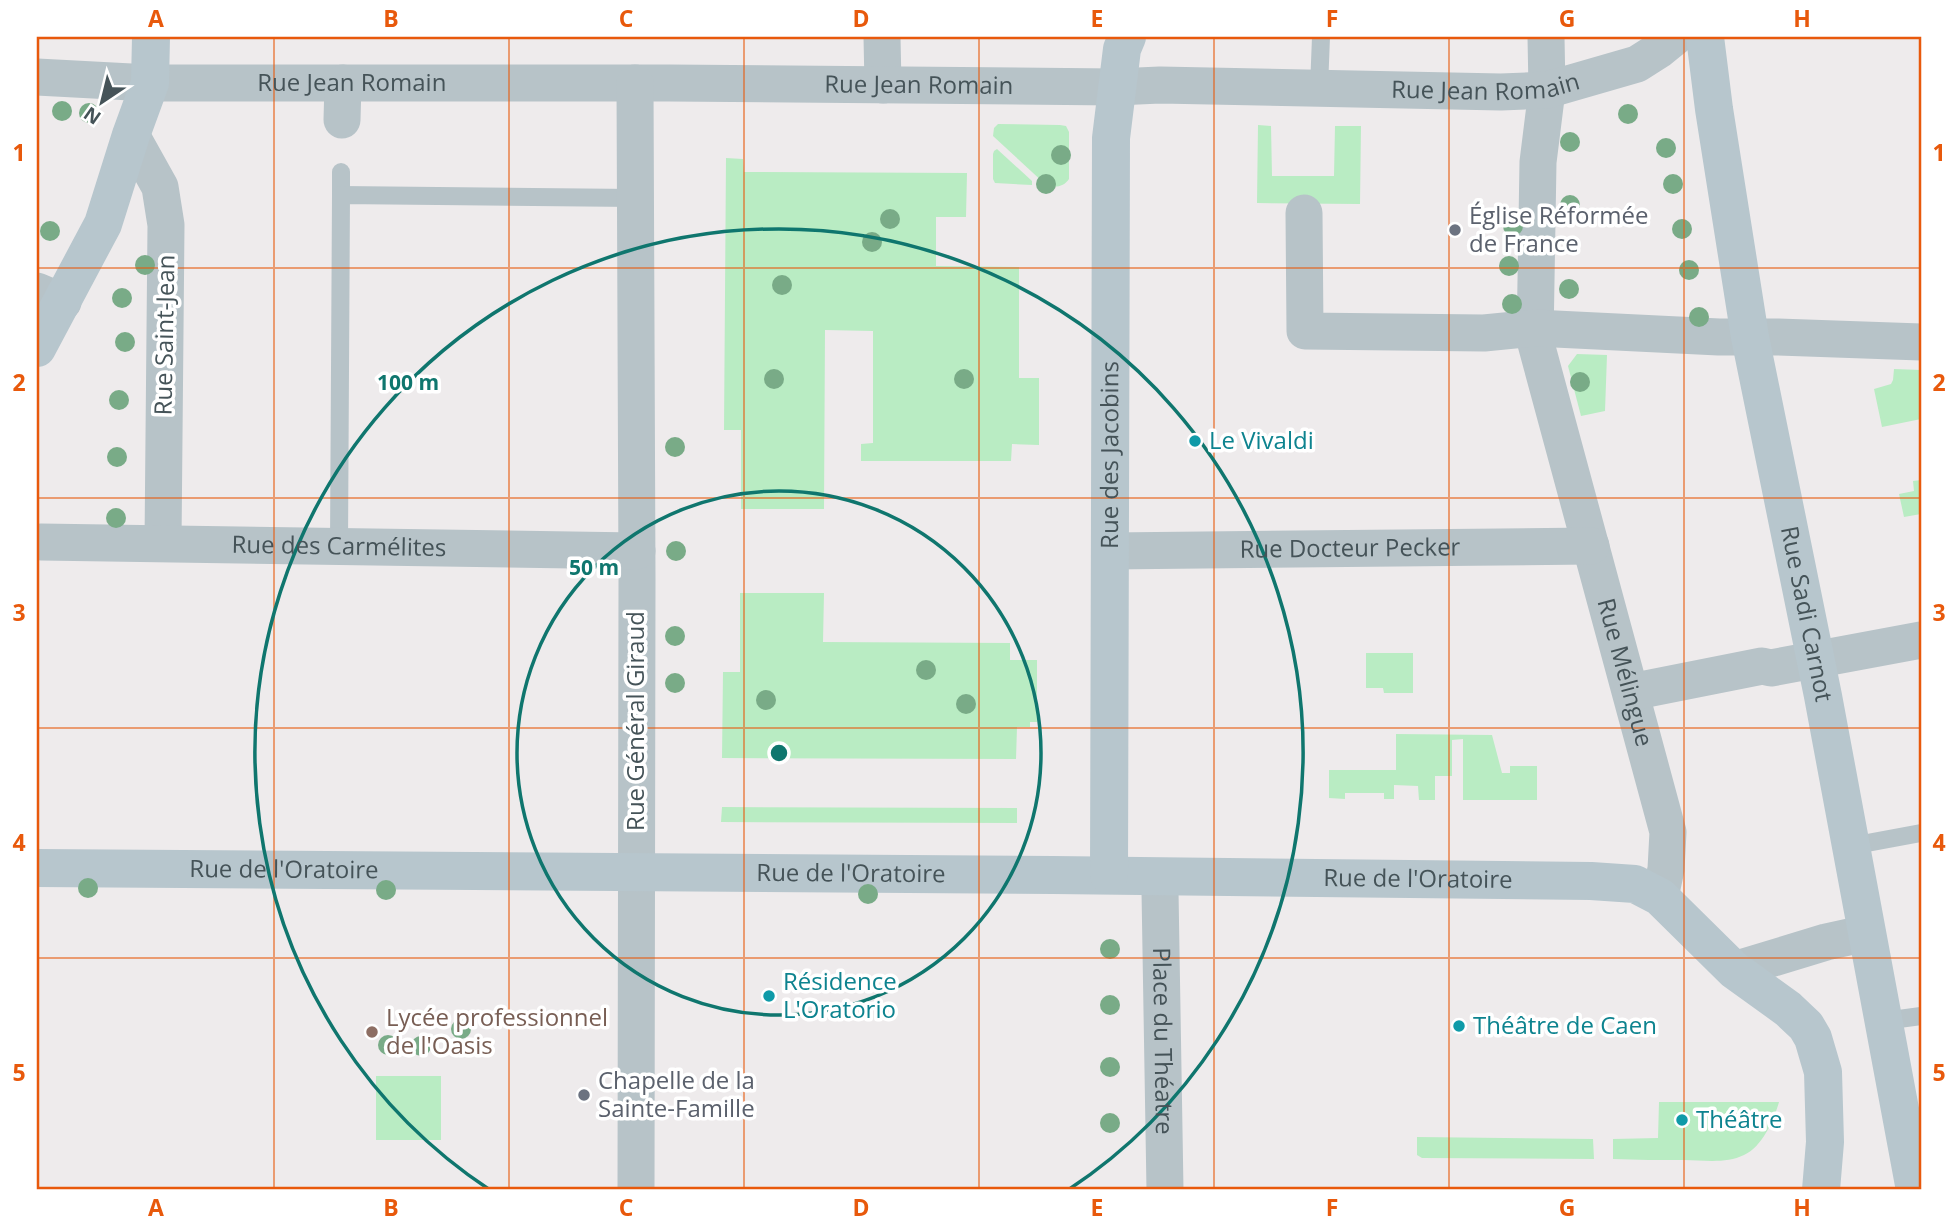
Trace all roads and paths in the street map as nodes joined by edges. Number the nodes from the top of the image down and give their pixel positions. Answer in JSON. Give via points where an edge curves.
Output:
{"nodes":[{"id":1,"x":151,"y":37,"type":"edge"},
{"id":2,"x":882,"y":37,"type":"edge"},
{"id":3,"x":1126,"y":37,"type":"edge"},
{"id":4,"x":1321,"y":37,"type":"edge"},
{"id":5,"x":1546,"y":37,"type":"edge"},
{"id":6,"x":1675,"y":37,"type":"edge"},
{"id":7,"x":1705,"y":37,"type":"edge"},
{"id":8,"x":42,"y":81,"type":"edge"},
{"id":9,"x":150,"y":83,"type":"junction"},
{"id":10,"x":343,"y":83,"type":"junction"},
{"id":11,"x":635,"y":83,"type":"junction"},
{"id":12,"x":883,"y":85,"type":"junction"},
{"id":13,"x":1116,"y":87,"type":"junction"},
{"id":14,"x":1320,"y":88,"type":"junction"},
{"id":15,"x":1546,"y":90,"type":"junction"},
{"id":16,"x":342,"y":120,"type":"dead end"},
{"id":17,"x":131,"y":135,"type":"junction"},
{"id":18,"x":341,"y":172,"type":"dead end"},
{"id":19,"x":341,"y":195,"type":"junction"},
{"id":20,"x":635,"y":198,"type":"junction"},
{"id":21,"x":1304,"y":213,"type":"dead end"},
{"id":22,"x":50,"y":297,"type":"edge"},
{"id":23,"x":1535,"y":328,"type":"junction"},
{"id":24,"x":1750,"y":337,"type":"junction"},
{"id":25,"x":1921,"y":342,"type":"edge"},
{"id":26,"x":37,"y":348,"type":"edge"},
{"id":27,"x":41,"y":542,"type":"dead end"},
{"id":28,"x":163,"y":543,"type":"junction"},
{"id":29,"x":339,"y":545,"type":"junction"},
{"id":30,"x":1591,"y":546,"type":"junction"},
{"id":31,"x":637,"y":551,"type":"junction"},
{"id":32,"x":1110,"y":551,"type":"junction"},
{"id":33,"x":1921,"y":640,"type":"edge"},
{"id":34,"x":1815,"y":660,"type":"junction"},
{"id":35,"x":1631,"y":692,"type":"junction"},
{"id":36,"x":1921,"y":833,"type":"edge"},
{"id":37,"x":1851,"y":846,"type":"junction"},
{"id":38,"x":37,"y":868,"type":"edge"},
{"id":39,"x":636,"y":872,"type":"junction"},
{"id":40,"x":1109,"y":875,"type":"junction"},
{"id":41,"x":1160,"y":891,"type":"dead end"},
{"id":42,"x":1660,"y":897,"type":"junction"},
{"id":43,"x":1867,"y":933,"type":"junction"},
{"id":44,"x":1734,"y":970,"type":"junction"},
{"id":45,"x":1921,"y":1016,"type":"edge"},
{"id":46,"x":1884,"y":1021,"type":"junction"},
{"id":47,"x":636,"y":1190,"type":"edge"},
{"id":48,"x":1165,"y":1190,"type":"edge"},
{"id":49,"x":1821,"y":1190,"type":"edge"},
{"id":50,"x":1915,"y":1190,"type":"edge"}],
"edges":[{"from":1,"to":9,"type":"street"},
{"from":2,"to":12,"type":"street"},
{"from":3,"to":13,"type":"street","name":"Rue des Jacobins"},
{"from":4,"to":14,"type":"lane"},
{"from":5,"to":15,"type":"street","name":"Rue Mélingue"},
{"from":6,"to":15,"type":"street","name":"Rue Jean Romain","via":[[1637,64]]},
{"from":7,"to":24,"type":"street","name":"Rue Sadi Carnot"},
{"from":8,"to":9,"type":"street","name":"Rue Jean Romain"},
{"from":9,"to":10,"type":"street","name":"Rue Jean Romain"},
{"from":9,"to":17,"type":"street"},
{"from":10,"to":11,"type":"street","name":"Rue Jean Romain"},
{"from":10,"to":16,"type":"street"},
{"from":11,"to":12,"type":"street","name":"Rue Jean Romain"},
{"from":11,"to":20,"type":"street","name":"Rue Général Giraud"},
{"from":12,"to":13,"type":"street","name":"Rue Jean Romain"},
{"from":13,"to":14,"type":"street","name":"Rue Jean Romain"},
{"from":13,"to":32,"type":"street","name":"Rue des Jacobins","via":[[1111,138]]},
{"from":14,"to":15,"type":"street","name":"Rue Jean Romain"},
{"from":15,"to":23,"type":"street","name":"Rue Mélingue","via":[[1538,162]]},
{"from":17,"to":22,"type":"street","via":[[103,224]]},
{"from":17,"to":28,"type":"street","name":"Rue Saint-Jean","via":[[160,187],[166,225]]},
{"from":18,"to":19,"type":"lane"},
{"from":19,"to":20,"type":"lane"},
{"from":19,"to":29,"type":"lane"},
{"from":20,"to":31,"type":"street","name":"Rue Général Giraud"},
{"from":21,"to":23,"type":"street","via":[[1305,331],[1484,333]]},
{"from":22,"to":26,"type":"street"},
{"from":23,"to":24,"type":"street"},
{"from":23,"to":30,"type":"street","name":"Rue Mélingue"},
{"from":24,"to":25,"type":"street"},
{"from":24,"to":34,"type":"street","name":"Rue Sadi Carnot"},
{"from":27,"to":28,"type":"street","name":"Rue des Carmélites"},
{"from":28,"to":29,"type":"street","name":"Rue des Carmélites"},
{"from":29,"to":31,"type":"street","name":"Rue des Carmélites"},
{"from":30,"to":32,"type":"street","name":"Rue Docteur Pecker"},
{"from":30,"to":35,"type":"street","name":"Rue Mélingue"},
{"from":31,"to":39,"type":"street","name":"Rue Général Giraud"},
{"from":32,"to":40,"type":"street","name":"Rue des Jacobins"},
{"from":33,"to":34,"type":"street"},
{"from":34,"to":35,"type":"street"},
{"from":34,"to":37,"type":"street","name":"Rue Sadi Carnot"},
{"from":35,"to":42,"type":"street","name":"Rue Mélingue","via":[[1668,832]]},
{"from":36,"to":37,"type":"lane"},
{"from":37,"to":43,"type":"street","name":"Rue Sadi Carnot"},
{"from":38,"to":39,"type":"street","name":"Rue de l'Oratoire"},
{"from":39,"to":40,"type":"street","name":"Rue de l'Oratoire"},
{"from":39,"to":47,"type":"street","name":"Rue Général Giraud"},
{"from":40,"to":42,"type":"street","name":"Rue de l'Oratoire","via":[[1591,881],[1636,884]]},
{"from":41,"to":48,"type":"street","name":"Place du Théatre"},
{"from":42,"to":44,"type":"street"},
{"from":43,"to":44,"type":"street"},
{"from":43,"to":46,"type":"street","name":"Rue Sadi Carnot"},
{"from":44,"to":49,"type":"street","via":[[1788,1009],[1813,1038],[1823,1072]]},
{"from":45,"to":46,"type":"lane"},
{"from":46,"to":50,"type":"street","name":"Rue Sadi Carnot"}]}
